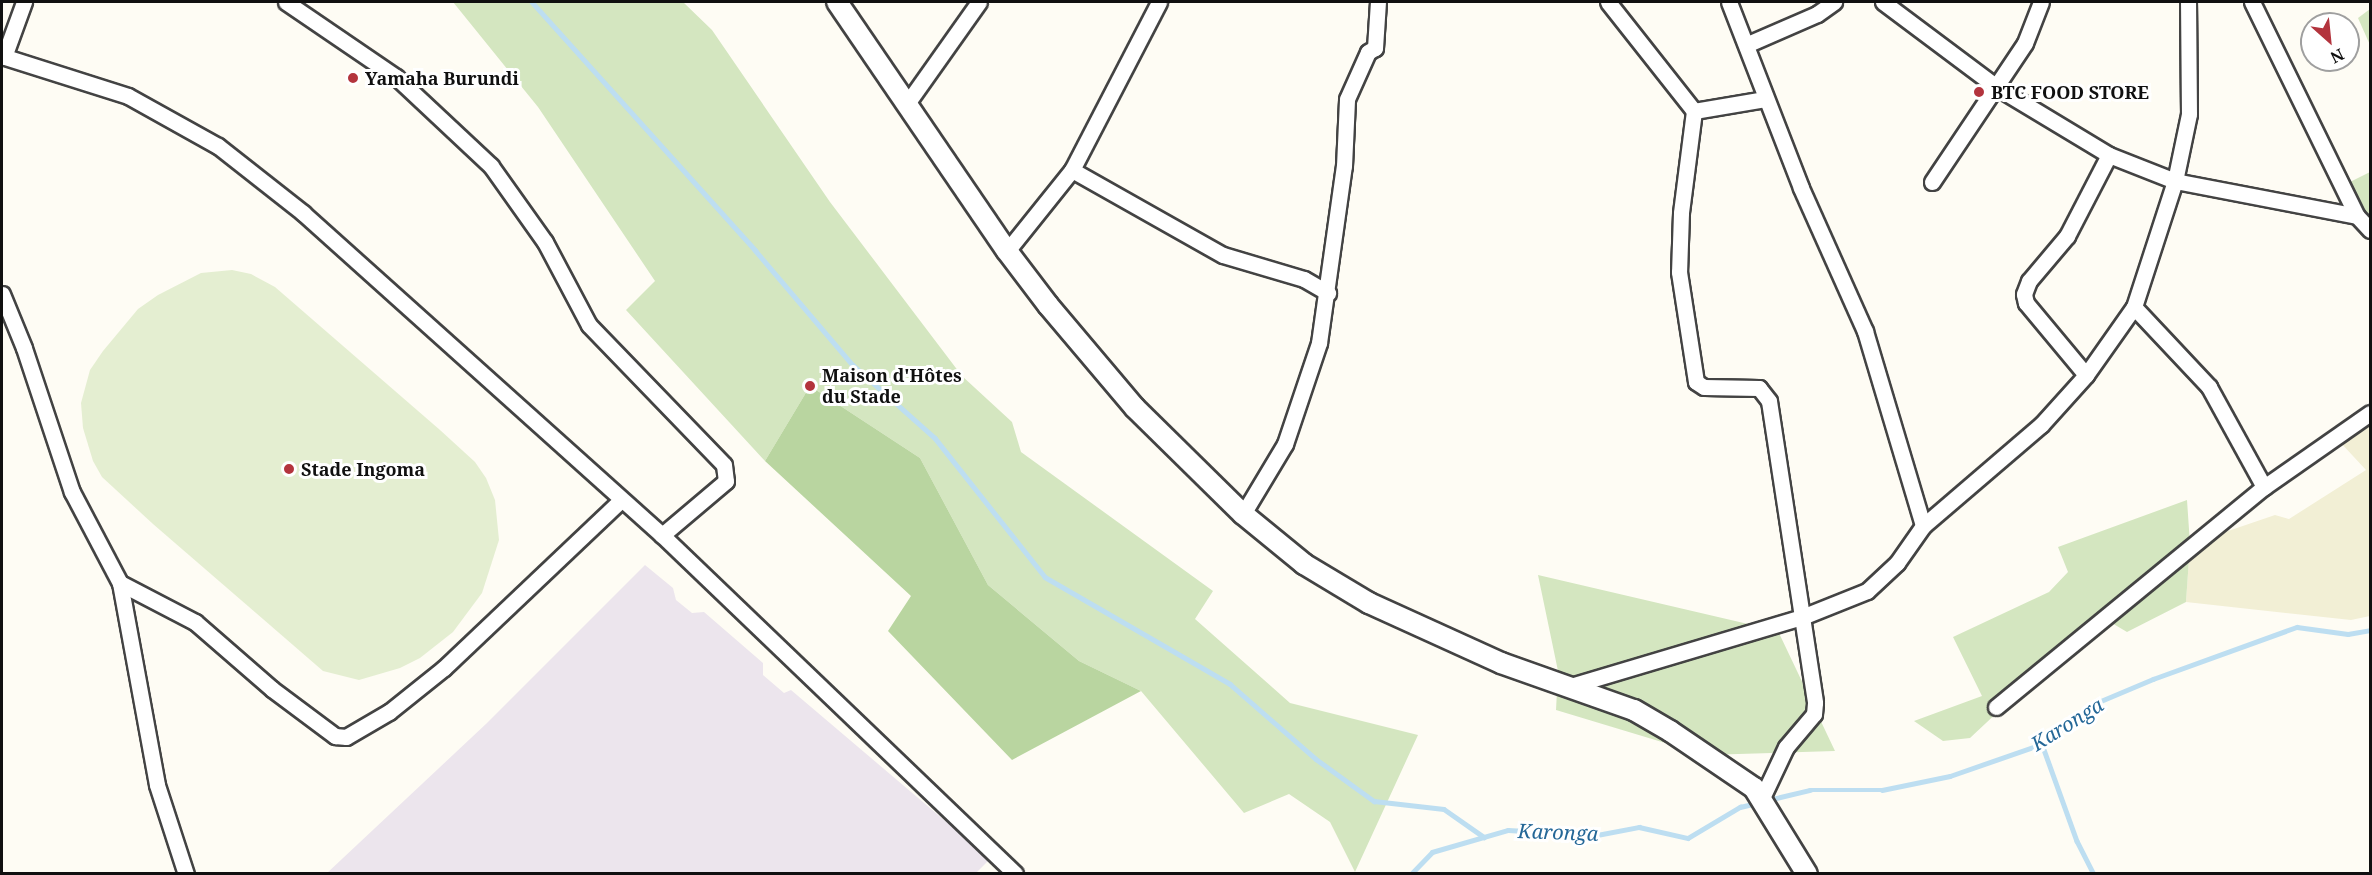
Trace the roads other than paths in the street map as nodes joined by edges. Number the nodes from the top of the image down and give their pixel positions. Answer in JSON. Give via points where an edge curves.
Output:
{"nodes":[{"id":1,"x":24,"y":2,"type":"edge"},
{"id":2,"x":286,"y":2,"type":"edge"},
{"id":3,"x":837,"y":2,"type":"edge"},
{"id":4,"x":979,"y":2,"type":"edge"},
{"id":5,"x":1159,"y":2,"type":"edge"},
{"id":6,"x":1378,"y":2,"type":"edge"},
{"id":7,"x":1608,"y":2,"type":"edge"},
{"id":8,"x":1729,"y":2,"type":"edge"},
{"id":9,"x":1834,"y":2,"type":"edge"},
{"id":10,"x":1883,"y":2,"type":"edge"},
{"id":11,"x":2041,"y":2,"type":"edge"},
{"id":12,"x":2188,"y":2,"type":"edge"},
{"id":13,"x":2252,"y":2,"type":"edge"},
{"id":14,"x":1748,"y":44,"type":"junction"},
{"id":15,"x":3,"y":57,"type":"edge"},
{"id":16,"x":1998,"y":88,"type":"junction"},
{"id":17,"x":1765,"y":99,"type":"junction"},
{"id":18,"x":906,"y":105,"type":"junction"},
{"id":19,"x":1694,"y":111,"type":"junction"},
{"id":20,"x":2109,"y":154,"type":"junction"},
{"id":21,"x":1072,"y":170,"type":"junction"},
{"id":22,"x":2175,"y":181,"type":"junction"},
{"id":23,"x":1932,"y":182,"type":"dead end"},
{"id":24,"x":2357,"y":216,"type":"junction"},
{"id":25,"x":2370,"y":230,"type":"edge"},
{"id":26,"x":1007,"y":251,"type":"junction"},
{"id":27,"x":1328,"y":293,"type":"junction"},
{"id":28,"x":2,"y":294,"type":"edge"},
{"id":29,"x":2134,"y":307,"type":"junction"},
{"id":30,"x":2086,"y":375,"type":"junction"},
{"id":31,"x":2370,"y":412,"type":"edge"},
{"id":32,"x":2264,"y":487,"type":"junction"},
{"id":33,"x":621,"y":501,"type":"junction"},
{"id":34,"x":1243,"y":514,"type":"junction"},
{"id":35,"x":1923,"y":526,"type":"junction"},
{"id":36,"x":662,"y":535,"type":"junction"},
{"id":37,"x":120,"y":583,"type":"junction"},
{"id":38,"x":1802,"y":617,"type":"junction"},
{"id":39,"x":1567,"y":687,"type":"junction"},
{"id":40,"x":1996,"y":707,"type":"dead end"},
{"id":41,"x":1762,"y":798,"type":"junction"},
{"id":42,"x":186,"y":873,"type":"edge"},
{"id":43,"x":1016,"y":873,"type":"edge"},
{"id":44,"x":1807,"y":873,"type":"edge"}],
"edges":[{"from":1,"to":15,"type":"street"},
{"from":2,"to":36,"type":"street","via":[[396,77],[491,166],[545,242],[589,325],[724,465],[726,481]]},
{"from":3,"to":18,"type":"street"},
{"from":4,"to":18,"type":"street"},
{"from":5,"to":21,"type":"street"},
{"from":6,"to":27,"type":"street","via":[[1376,48],[1368,52],[1347,99],[1344,166]]},
{"from":7,"to":19,"type":"street"},
{"from":8,"to":14,"type":"street"},
{"from":9,"to":14,"type":"street","via":[[1817,14]]},
{"from":10,"to":16,"type":"street"},
{"from":11,"to":16,"type":"street","via":[[2025,43]]},
{"from":12,"to":22,"type":"street","via":[[2190,103]]},
{"from":13,"to":24,"type":"street"},
{"from":14,"to":17,"type":"street"},
{"from":15,"to":33,"type":"street","via":[[128,96],[218,146],[303,213]]},
{"from":16,"to":20,"type":"street"},
{"from":16,"to":23,"type":"street"},
{"from":17,"to":19,"type":"street"},
{"from":17,"to":35,"type":"street","via":[[1865,331]]},
{"from":18,"to":26,"type":"street"},
{"from":19,"to":38,"type":"street","via":[[1681,213],[1679,272],[1693,374],[1704,387],[1759,388],[1765,393]]},
{"from":20,"to":22,"type":"street"},
{"from":20,"to":30,"type":"street","via":[[2067,236],[2029,281],[2024,294],[2026,303]]},
{"from":21,"to":26,"type":"street"},
{"from":21,"to":27,"type":"street","via":[[1223,255],[1304,279]]},
{"from":22,"to":24,"type":"street"},
{"from":22,"to":29,"type":"street"},
{"from":24,"to":25,"type":"street"},
{"from":26,"to":34,"type":"street","via":[[1134,408]]},
{"from":27,"to":34,"type":"street","via":[[1319,342],[1285,444]]},
{"from":28,"to":37,"type":"street","via":[[72,492]]},
{"from":29,"to":30,"type":"street"},
{"from":29,"to":32,"type":"street","via":[[2209,387]]},
{"from":30,"to":35,"type":"street","via":[[2016,449]]},
{"from":31,"to":32,"type":"street"},
{"from":32,"to":40,"type":"street"},
{"from":33,"to":36,"type":"street"},
{"from":33,"to":37,"type":"street","via":[[444,668],[389,712],[346,737],[335,736],[314,721],[195,622]]},
{"from":34,"to":39,"type":"street","via":[[1304,564],[1369,603],[1501,663]]},
{"from":35,"to":38,"type":"street","via":[[1897,563],[1867,591]]},
{"from":36,"to":43,"type":"street"},
{"from":37,"to":42,"type":"street","via":[[157,785]]},
{"from":38,"to":39,"type":"street"},
{"from":38,"to":41,"type":"street","via":[[1814,714],[1786,747]]},
{"from":39,"to":41,"type":"street","via":[[1634,710],[1745,779]]},
{"from":41,"to":44,"type":"street"}]}
